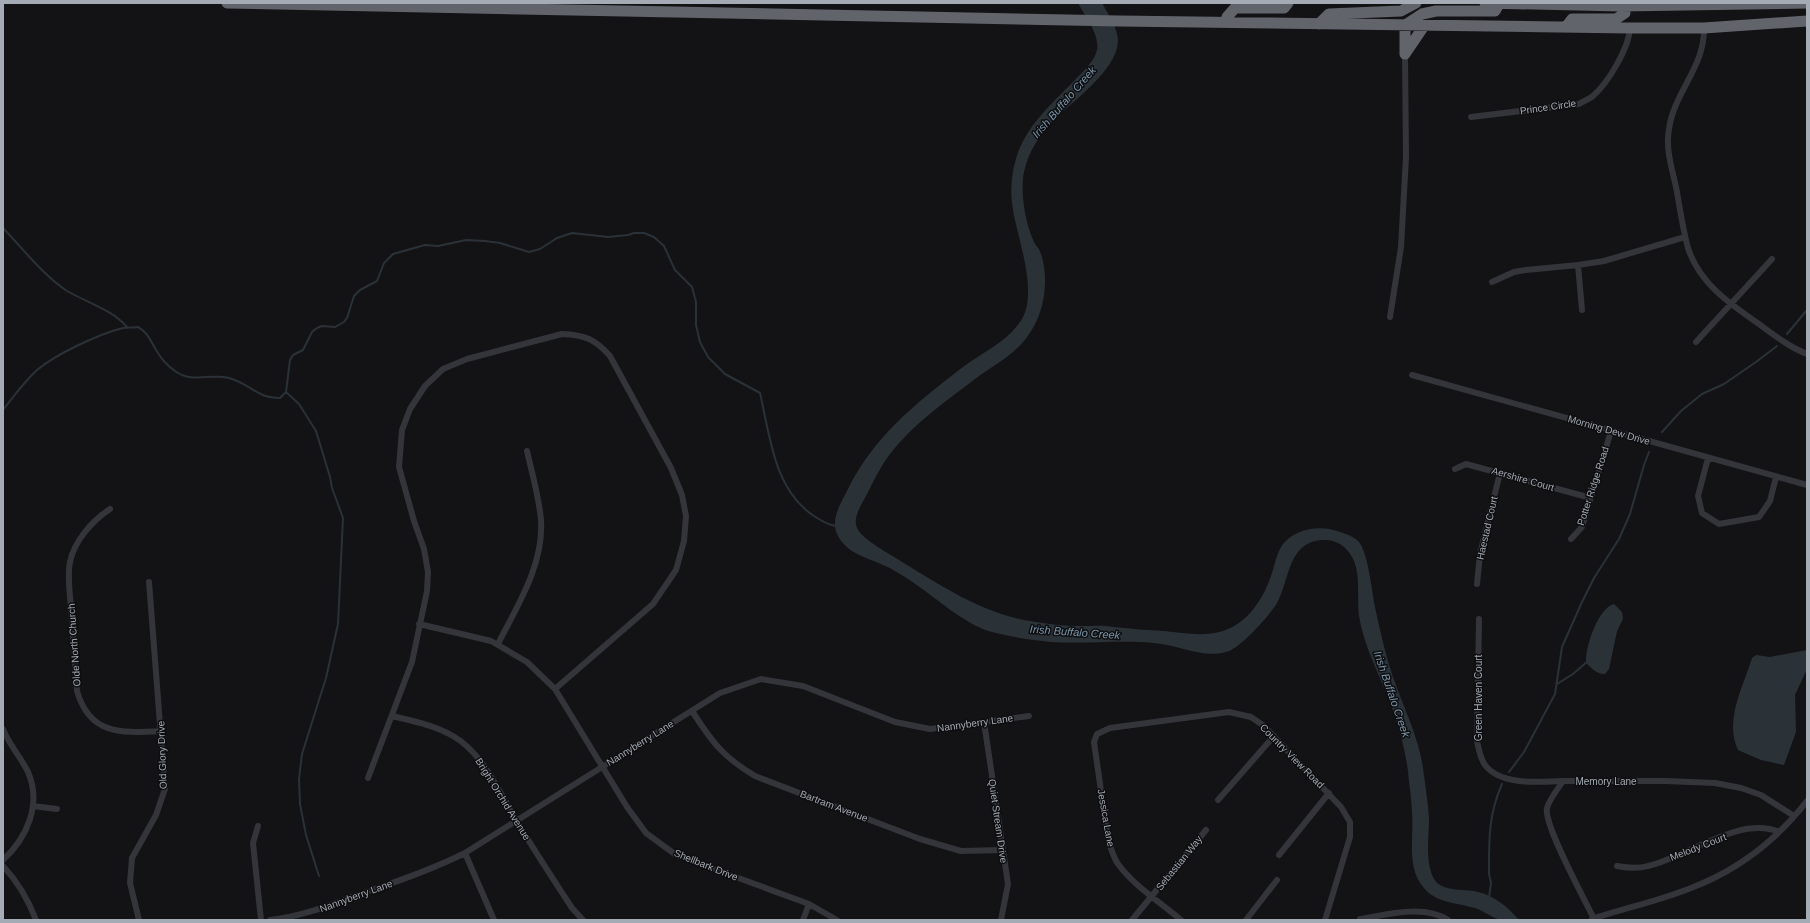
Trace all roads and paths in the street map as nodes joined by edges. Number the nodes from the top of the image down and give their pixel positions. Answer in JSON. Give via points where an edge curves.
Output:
{"nodes":[{"id":1,"x":227,"y":3,"type":"edge"},
{"id":2,"x":1288,"y":3,"type":"edge"},
{"id":3,"x":1416,"y":3,"type":"edge"},
{"id":4,"x":1485,"y":3,"type":"edge"},
{"id":5,"x":1807,"y":3,"type":"edge"},
{"id":6,"x":1499,"y":4,"type":"edge"},
{"id":7,"x":435,"y":5,"type":"edge"},
{"id":8,"x":448,"y":5,"type":"edge"},
{"id":9,"x":1625,"y":6,"type":"junction"},
{"id":10,"x":1807,"y":21,"type":"edge"},
{"id":11,"x":1227,"y":22,"type":"junction"},
{"id":12,"x":1319,"y":24,"type":"junction"},
{"id":13,"x":1405,"y":25,"type":"junction"},
{"id":14,"x":1424,"y":26,"type":"junction"},
{"id":15,"x":1566,"y":27,"type":"junction"},
{"id":16,"x":1630,"y":28,"type":"junction"},
{"id":17,"x":1704,"y":28,"type":"junction"},
{"id":18,"x":1405,"y":54,"type":"junction"},
{"id":19,"x":1471,"y":117,"type":"dead end"},
{"id":20,"x":1685,"y":237,"type":"junction"},
{"id":21,"x":1772,"y":260,"type":"dead end"},
{"id":22,"x":1578,"y":265,"type":"junction"},
{"id":23,"x":1492,"y":282,"type":"dead end"},
{"id":24,"x":1731,"y":304,"type":"junction"},
{"id":25,"x":1582,"y":310,"type":"dead end"},
{"id":26,"x":1390,"y":317,"type":"dead end"},
{"id":27,"x":1696,"y":342,"type":"dead end"},
{"id":28,"x":1807,"y":354,"type":"edge"},
{"id":29,"x":1412,"y":375,"type":"dead end"},
{"id":30,"x":1611,"y":430,"type":"junction"},
{"id":31,"x":527,"y":451,"type":"dead end"},
{"id":32,"x":1708,"y":458,"type":"junction"},
{"id":33,"x":1455,"y":469,"type":"dead end"},
{"id":34,"x":1500,"y":473,"type":"junction"},
{"id":35,"x":1776,"y":477,"type":"junction"},
{"id":36,"x":1807,"y":485,"type":"edge"},
{"id":37,"x":1591,"y":498,"type":"junction"},
{"id":38,"x":110,"y":509,"type":"dead end"},
{"id":39,"x":1571,"y":539,"type":"dead end"},
{"id":40,"x":149,"y":582,"type":"dead end"},
{"id":41,"x":1477,"y":584,"type":"dead end"},
{"id":42,"x":1479,"y":619,"type":"dead end"},
{"id":43,"x":419,"y":624,"type":"junction"},
{"id":44,"x":498,"y":644,"type":"junction"},
{"id":45,"x":555,"y":689,"type":"junction"},
{"id":46,"x":692,"y":711,"type":"junction"},
{"id":47,"x":392,"y":716,"type":"junction"},
{"id":48,"x":1029,"y":716,"type":"dead end"},
{"id":49,"x":984,"y":722,"type":"junction"},
{"id":50,"x":3,"y":729,"type":"edge"},
{"id":51,"x":162,"y":731,"type":"junction"},
{"id":52,"x":1097,"y":734,"type":"joint"},
{"id":53,"x":1274,"y":736,"type":"junction"},
{"id":54,"x":601,"y":767,"type":"junction"},
{"id":55,"x":368,"y":778,"type":"dead end"},
{"id":56,"x":1563,"y":781,"type":"junction"},
{"id":57,"x":1329,"y":793,"type":"junction"},
{"id":58,"x":1218,"y":800,"type":"dead end"},
{"id":59,"x":1807,"y":801,"type":"edge"},
{"id":60,"x":33,"y":806,"type":"junction"},
{"id":61,"x":57,"y":809,"type":"dead end"},
{"id":62,"x":1794,"y":816,"type":"junction"},
{"id":63,"x":516,"y":821,"type":"junction"},
{"id":64,"x":258,"y":826,"type":"dead end"},
{"id":65,"x":1206,"y":830,"type":"dead end"},
{"id":66,"x":1779,"y":832,"type":"junction"},
{"id":67,"x":1002,"y":850,"type":"junction"},
{"id":68,"x":466,"y":852,"type":"junction"},
{"id":69,"x":1279,"y":855,"type":"dead end"},
{"id":70,"x":3,"y":860,"type":"edge"},
{"id":71,"x":3,"y":866,"type":"edge"},
{"id":72,"x":1617,"y":866,"type":"dead end"},
{"id":73,"x":1277,"y":880,"type":"dead end"},
{"id":74,"x":1152,"y":896,"type":"junction"},
{"id":75,"x":808,"y":904,"type":"junction"},
{"id":76,"x":1360,"y":919,"type":"dead end"},
{"id":77,"x":1592,"y":919,"type":"edge"},
{"id":78,"x":36,"y":920,"type":"edge"},
{"id":79,"x":139,"y":920,"type":"edge"},
{"id":80,"x":261,"y":920,"type":"edge"},
{"id":81,"x":270,"y":920,"type":"edge"},
{"id":82,"x":494,"y":920,"type":"edge"},
{"id":83,"x":583,"y":920,"type":"edge"},
{"id":84,"x":803,"y":920,"type":"edge"},
{"id":85,"x":837,"y":920,"type":"edge"},
{"id":86,"x":1001,"y":920,"type":"edge"},
{"id":87,"x":1132,"y":920,"type":"edge"},
{"id":88,"x":1181,"y":920,"type":"edge"},
{"id":89,"x":1246,"y":920,"type":"edge"},
{"id":90,"x":1324,"y":920,"type":"edge"},
{"id":91,"x":1448,"y":920,"type":"edge"}],
"edges":[{"from":1,"to":7,"type":"highway"},
{"from":2,"to":11,"type":"highway","via":[[1284,8],[1235,8],[1227,17]]},
{"from":3,"to":12,"type":"highway","via":[[1401,11],[1329,14]]},
{"from":4,"to":6,"type":"highway"},
{"from":5,"to":9,"type":"highway"},
{"from":6,"to":9,"type":"highway"},
{"from":6,"to":13,"type":"highway","via":[[1494,12],[1436,11],[1422,14]]},
{"from":7,"to":8,"type":"highway"},
{"from":8,"to":11,"type":"highway"},
{"from":9,"to":15,"type":"highway","via":[[1625,13],[1616,19],[1572,19]]},
{"from":10,"to":17,"type":"highway"},
{"from":11,"to":12,"type":"highway"},
{"from":12,"to":13,"type":"highway"},
{"from":13,"to":14,"type":"highway"},
{"from":13,"to":18,"type":"highway"},
{"from":14,"to":15,"type":"highway"},
{"from":14,"to":18,"type":"highway"},
{"from":15,"to":16,"type":"highway"},
{"from":16,"to":17,"type":"highway"},
{"from":16,"to":19,"type":"street","name":"Prince Circle","via":[[1630,36],[1623,54],[1589,99],[1579,104]]},
{"from":17,"to":20,"type":"street","via":[[1703,48],[1677,102],[1669,129],[1670,159]]},
{"from":18,"to":26,"type":"street","via":[[1406,164],[1401,247]]},
{"from":20,"to":22,"type":"street","via":[[1604,261]]},
{"from":20,"to":24,"type":"street","via":[[1694,262],[1706,280]]},
{"from":21,"to":24,"type":"street"},
{"from":22,"to":23,"type":"street","via":[[1514,272]]},
{"from":22,"to":25,"type":"street"},
{"from":24,"to":27,"type":"street"},
{"from":24,"to":28,"type":"street","via":[[1797,350]]},
{"from":29,"to":30,"type":"street","name":"Morning Dew Drive"},
{"from":30,"to":32,"type":"street","name":"Morning Dew Drive"},
{"from":30,"to":37,"type":"street","name":"Potter Ridge Road"},
{"from":31,"to":44,"type":"street","via":[[540,520],[540,539],[528,584]]},
{"from":32,"to":35,"type":"street","name":"Morning Dew Drive"},
{"from":32,"to":35,"type":"street","via":[[1698,496],[1702,513],[1719,524],[1759,517],[1770,501]]},
{"from":33,"to":34,"type":"street","name":"Aershire Court","via":[[1466,464]]},
{"from":34,"to":37,"type":"street","name":"Aershire Court"},
{"from":34,"to":41,"type":"street","name":"Haestad Court","via":[[1480,554]]},
{"from":35,"to":36,"type":"street","name":"Morning Dew Drive"},
{"from":37,"to":39,"type":"street","name":"Potter Ridge Road","via":[[1582,526]]},
{"from":38,"to":51,"type":"street","name":"Olde North Church","via":[[100,516],[74,548],[70,562],[69,582],[77,691],[80,703],[89,717],[102,726],[139,732]]},
{"from":40,"to":51,"type":"street","name":"Old Glory Drive"},
{"from":42,"to":56,"type":"street","name":"Green Haven Court","via":[[1477,741],[1480,756],[1491,771],[1507,778]]},
{"from":43,"to":44,"type":"street","name":"Shellbark Drive"},
{"from":43,"to":45,"type":"street","via":[[427,591],[428,572],[424,549],[398,467],[402,430],[410,408],[425,386],[443,369],[467,359],[562,334],[577,334],[590,338],[600,344],[610,356],[671,468],[682,494],[686,516],[684,541],[676,570],[653,604]]},
{"from":43,"to":47,"type":"street","via":[[412,662]]},
{"from":44,"to":45,"type":"street","name":"Shellbark Drive","via":[[527,662]]},
{"from":45,"to":54,"type":"street","name":"Shellbark Drive"},
{"from":46,"to":49,"type":"street","name":"Nannyberry Lane","via":[[720,693],[761,679],[803,686],[895,722],[930,729]]},
{"from":46,"to":54,"type":"street","name":"Nannyberry Lane"},
{"from":46,"to":67,"type":"street","name":"Bartram Avenue","via":[[711,740],[735,764],[755,776],[920,839],[961,851]]},
{"from":47,"to":55,"type":"street"},
{"from":47,"to":63,"type":"street","name":"Bright Orchid Avenue","via":[[429,724],[454,736],[476,756],[490,775]]},
{"from":48,"to":49,"type":"street","name":"Nannyberry Lane"},
{"from":49,"to":67,"type":"street","name":"Quiet Stream Drive"},
{"from":50,"to":60,"type":"street","via":[[28,772]]},
{"from":51,"to":79,"type":"street","name":"Old Glory Drive","via":[[165,789],[156,815],[132,858],[130,872],[131,890]]},
{"from":52,"to":53,"type":"street","name":"Country View Road","via":[[1110,728],[1229,712],[1251,717]]},
{"from":52,"to":74,"type":"street","name":"Jessica Lane","via":[[1094,742],[1108,840],[1113,855],[1117,863]]},
{"from":53,"to":57,"type":"street","name":"Country View Road"},
{"from":53,"to":58,"type":"street"},
{"from":54,"to":63,"type":"street","name":"Nannyberry Lane"},
{"from":54,"to":75,"type":"street","name":"Shellbark Drive","via":[[646,833],[676,855]]},
{"from":56,"to":62,"type":"street","name":"Memory Lane","via":[[1715,783],[1761,795]]},
{"from":56,"to":77,"type":"street","name":"Memory Lane","via":[[1550,800],[1547,809],[1548,819]]},
{"from":57,"to":69,"type":"street"},
{"from":57,"to":90,"type":"street","name":"Country View Road","via":[[1348,815],[1350,836]]},
{"from":59,"to":62,"type":"street"},
{"from":60,"to":61,"type":"street"},
{"from":60,"to":70,"type":"street","via":[[25,833],[14,850]]},
{"from":62,"to":66,"type":"street"},
{"from":63,"to":68,"type":"street","name":"Nannyberry Lane"},
{"from":63,"to":83,"type":"street","name":"Bright Orchid Avenue","via":[[572,908]]},
{"from":64,"to":80,"type":"street","via":[[253,843]]},
{"from":65,"to":74,"type":"street","name":"Sebastian Way"},
{"from":66,"to":72,"type":"street","name":"Melody Court","via":[[1749,829],[1721,836],[1648,866]]},
{"from":66,"to":77,"type":"street","via":[[1762,849],[1710,880]]},
{"from":67,"to":86,"type":"street","name":"Quiet Stream Drive","via":[[1008,884]]},
{"from":68,"to":81,"type":"street","name":"Nannyberry Lane","via":[[439,865],[329,906],[294,917]]},
{"from":68,"to":82,"type":"street"},
{"from":71,"to":78,"type":"street","via":[[23,892]]},
{"from":73,"to":89,"type":"street"},
{"from":74,"to":87,"type":"street","name":"Sebastian Way"},
{"from":74,"to":88,"type":"street","name":"Jessica Lane"},
{"from":75,"to":84,"type":"street"},
{"from":75,"to":85,"type":"street","name":"Shellbark Drive"},
{"from":76,"to":91,"type":"street","via":[[1423,912],[1434,913]]}]}
